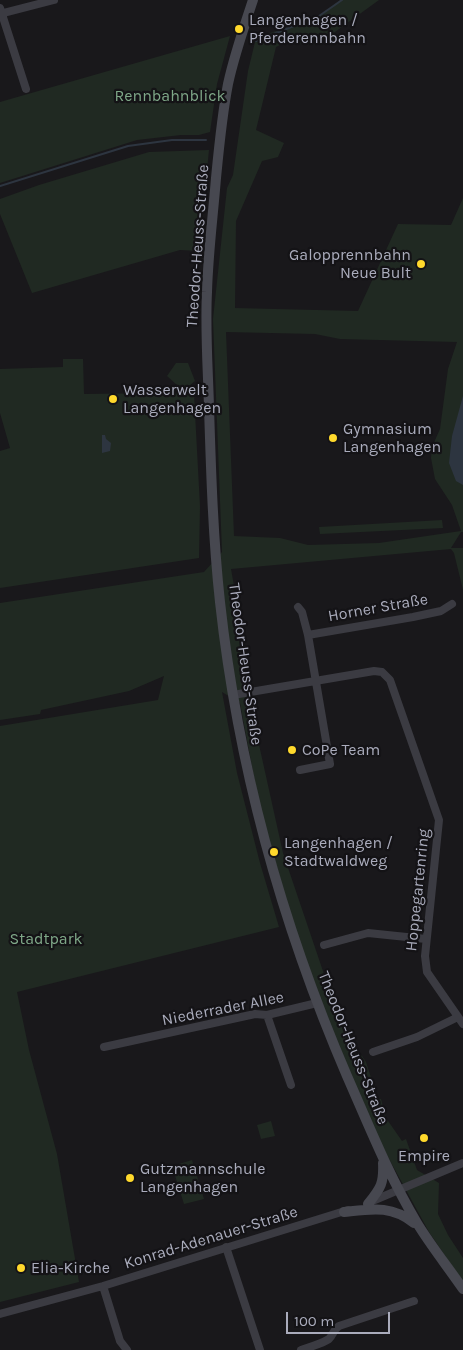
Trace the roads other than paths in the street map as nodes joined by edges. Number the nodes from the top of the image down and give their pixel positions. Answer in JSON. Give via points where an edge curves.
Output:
{"nodes":[{"id":1,"x":54,"y":0,"type":"edge"},
{"id":2,"x":253,"y":0,"type":"edge"},
{"id":3,"x":1,"y":12,"type":"edge"},
{"id":4,"x":26,"y":89,"type":"dead end"},
{"id":5,"x":452,"y":604,"type":"dead end"},
{"id":6,"x":298,"y":607,"type":"dead end"},
{"id":7,"x":308,"y":635,"type":"junction"},
{"id":8,"x":316,"y":681,"type":"junction"},
{"id":9,"x":233,"y":695,"type":"junction"},
{"id":10,"x":300,"y":770,"type":"dead end"},
{"id":11,"x":426,"y":939,"type":"junction"},
{"id":12,"x":324,"y":946,"type":"dead end"},
{"id":13,"x":317,"y":1004,"type":"junction"},
{"id":14,"x":267,"y":1015,"type":"junction"},
{"id":15,"x":458,"y":1017,"type":"junction"},
{"id":16,"x":463,"y":1024,"type":"edge"},
{"id":17,"x":104,"y":1047,"type":"dead end"},
{"id":18,"x":373,"y":1052,"type":"dead end"},
{"id":19,"x":291,"y":1085,"type":"dead end"},
{"id":20,"x":382,"y":1157,"type":"junction"},
{"id":21,"x":463,"y":1163,"type":"edge"},
{"id":22,"x":399,"y":1190,"type":"junction"},
{"id":23,"x":368,"y":1204,"type":"junction"},
{"id":24,"x":344,"y":1212,"type":"junction"},
{"id":25,"x":419,"y":1227,"type":"junction"},
{"id":26,"x":226,"y":1247,"type":"junction"},
{"id":27,"x":103,"y":1286,"type":"junction"},
{"id":28,"x":463,"y":1289,"type":"edge"},
{"id":29,"x":414,"y":1301,"type":"dead end"},
{"id":30,"x":0,"y":1314,"type":"edge"},
{"id":31,"x":127,"y":1350,"type":"edge"},
{"id":32,"x":260,"y":1350,"type":"edge"},
{"id":33,"x":301,"y":1350,"type":"edge"}],
"edges":[{"from":1,"to":3,"type":"street"},
{"from":2,"to":9,"type":"street","name":"Theodor-Heuss-Straße","via":[[228,84],[207,293],[215,550]]},
{"from":3,"to":4,"type":"street"},
{"from":5,"to":7,"type":"street","name":"Horner Straße","via":[[441,611]]},
{"from":6,"to":7,"type":"street","name":"Horner Straße"},
{"from":7,"to":8,"type":"street","name":"Horner Straße"},
{"from":8,"to":9,"type":"street","name":"Hoppegartenring"},
{"from":8,"to":10,"type":"street","name":"Horner Straße","via":[[330,764]]},
{"from":8,"to":11,"type":"street","name":"Hoppegartenring","via":[[374,671],[386,674],[390,680],[440,820]]},
{"from":9,"to":13,"type":"street","name":"Theodor-Heuss-Straße","via":[[247,772],[269,860]]},
{"from":11,"to":12,"type":"street","via":[[368,932]]},
{"from":11,"to":15,"type":"street","name":"Hoppegartenring","via":[[424,956],[427,972]]},
{"from":13,"to":14,"type":"street","name":"Niederrader Allee"},
{"from":13,"to":20,"type":"street","name":"Theodor-Heuss-Straße"},
{"from":14,"to":17,"type":"street","name":"Niederrader Allee","via":[[255,1014]]},
{"from":14,"to":19,"type":"street"},
{"from":15,"to":16,"type":"street","name":"Hoppegartenring"},
{"from":15,"to":18,"type":"street","via":[[417,1037]]},
{"from":20,"to":22,"type":"street","name":"Theodor-Heuss-Straße"},
{"from":20,"to":23,"type":"street","via":[[382,1183]]},
{"from":21,"to":22,"type":"street"},
{"from":22,"to":23,"type":"street","name":"Konrad-Adenauer-Straße"},
{"from":22,"to":25,"type":"street","name":"Theodor-Heuss-Straße"},
{"from":23,"to":24,"type":"street","name":"Konrad-Adenauer-Straße"},
{"from":24,"to":25,"type":"street","via":[[385,1210],[405,1216]]},
{"from":24,"to":26,"type":"street","name":"Konrad-Adenauer-Straße"},
{"from":25,"to":28,"type":"street","name":"Theodor-Heuss-Straße"},
{"from":26,"to":27,"type":"street","name":"Konrad-Adenauer-Straße"},
{"from":26,"to":32,"type":"street"},
{"from":27,"to":30,"type":"street","name":"Konrad-Adenauer-Straße"},
{"from":27,"to":31,"type":"street","via":[[120,1341]]},
{"from":29,"to":33,"type":"street","via":[[339,1326],[331,1337]]}]}
